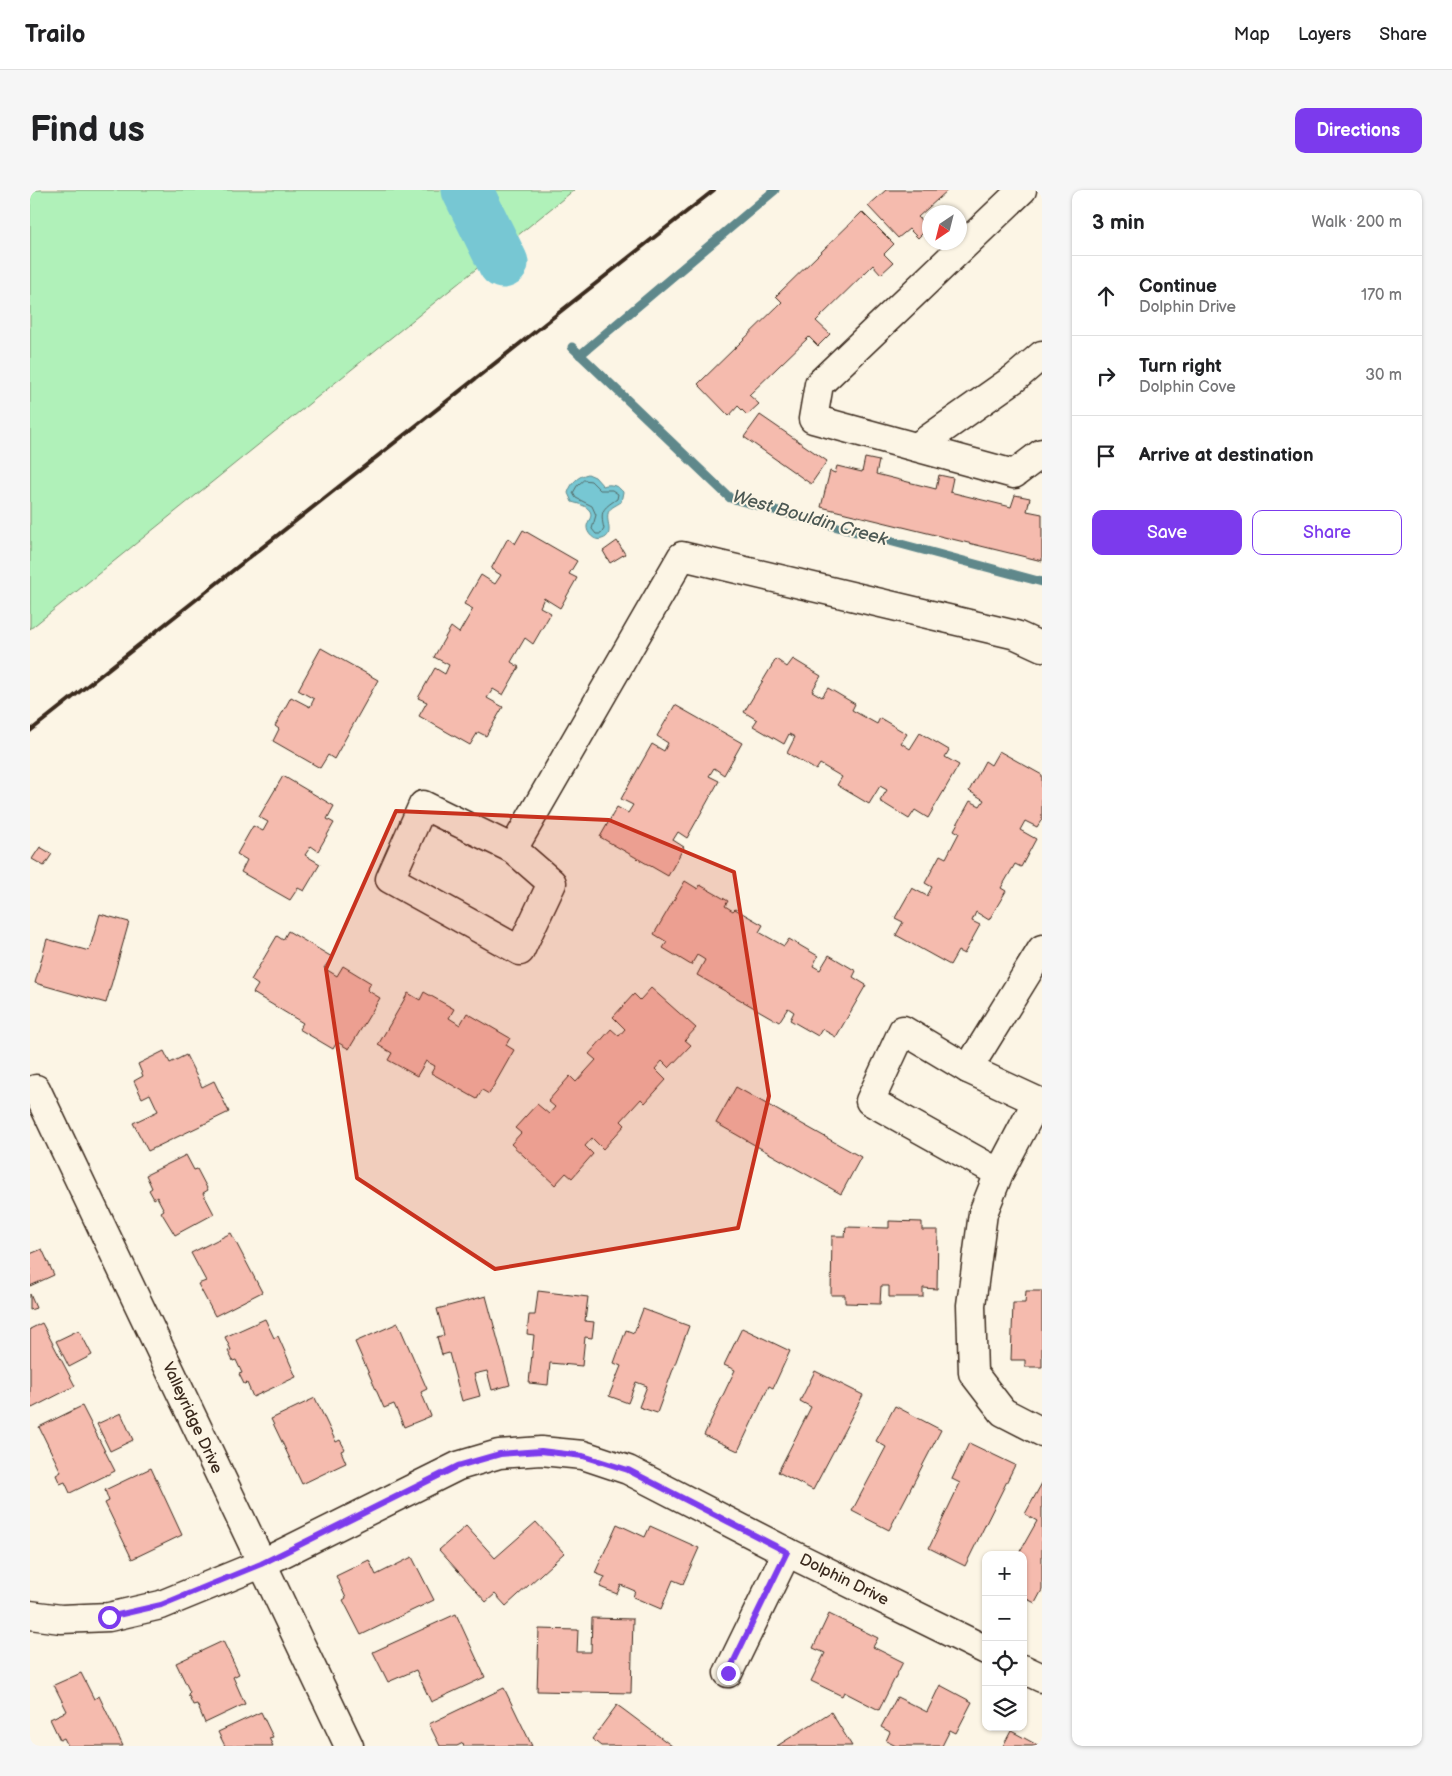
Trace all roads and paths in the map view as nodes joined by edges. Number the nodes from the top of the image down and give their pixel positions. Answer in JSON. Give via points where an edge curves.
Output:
{"nodes":[{"id":1,"x":1022,"y":190,"type":"edge"},
{"id":2,"x":1042,"y":356,"type":"edge"},
{"id":3,"x":917,"y":447,"type":"junction"},
{"id":4,"x":1042,"y":453,"type":"edge"},
{"id":5,"x":1042,"y":647,"type":"edge"},
{"id":6,"x":513,"y":849,"type":"junction"},
{"id":7,"x":1042,"y":948,"type":"edge"},
{"id":8,"x":968,"y":1069,"type":"junction"},
{"id":9,"x":36,"y":1089,"type":"dead end"},
{"id":10,"x":999,"y":1172,"type":"junction"},
{"id":11,"x":1042,"y":1432,"type":"edge"},
{"id":12,"x":787,"y":1552,"type":"junction"},
{"id":13,"x":261,"y":1564,"type":"junction"},
{"id":14,"x":30,"y":1615,"type":"edge"},
{"id":15,"x":982,"y":1648,"type":"edge"},
{"id":16,"x":1027,"y":1671,"type":"edge"},
{"id":17,"x":728,"y":1673,"type":"dead end"},
{"id":18,"x":1042,"y":1678,"type":"edge"},
{"id":19,"x":349,"y":1746,"type":"edge"}],
"edges":[{"from":1,"to":3,"type":"street","via":[[820,384],[813,419]]},
{"from":2,"to":3,"type":"street"},
{"from":3,"to":4,"type":"street","via":[[1014,474]]},
{"from":5,"to":6,"type":"street","via":[[1016,635],[682,556]]},
{"from":6,"to":6,"type":"street","via":[[423,805],[390,879],[520,950],[552,883]]},
{"from":7,"to":8,"type":"street"},
{"from":8,"to":10,"type":"street","via":[[1037,1101]]},
{"from":8,"to":10,"type":"street","via":[[903,1030],[870,1101]]},
{"from":9,"to":13,"type":"street","name":"Valleyridge Drive"},
{"from":10,"to":11,"type":"street","via":[[983,1213],[971,1305],[973,1373],[1003,1412]]},
{"from":12,"to":13,"type":"street","name":"Dolphin Drive","via":[[628,1470],[583,1456],[541,1451],[500,1454],[458,1466]]},
{"from":12,"to":15,"type":"street","name":"Dolphin Drive"},
{"from":12,"to":17,"type":"street"},
{"from":13,"to":14,"type":"street","name":"Dolphin Drive","via":[[161,1605],[109,1617],[61,1619]]},
{"from":13,"to":19,"type":"street","name":"Valleyridge Drive"},
{"from":16,"to":18,"type":"street"}]}
